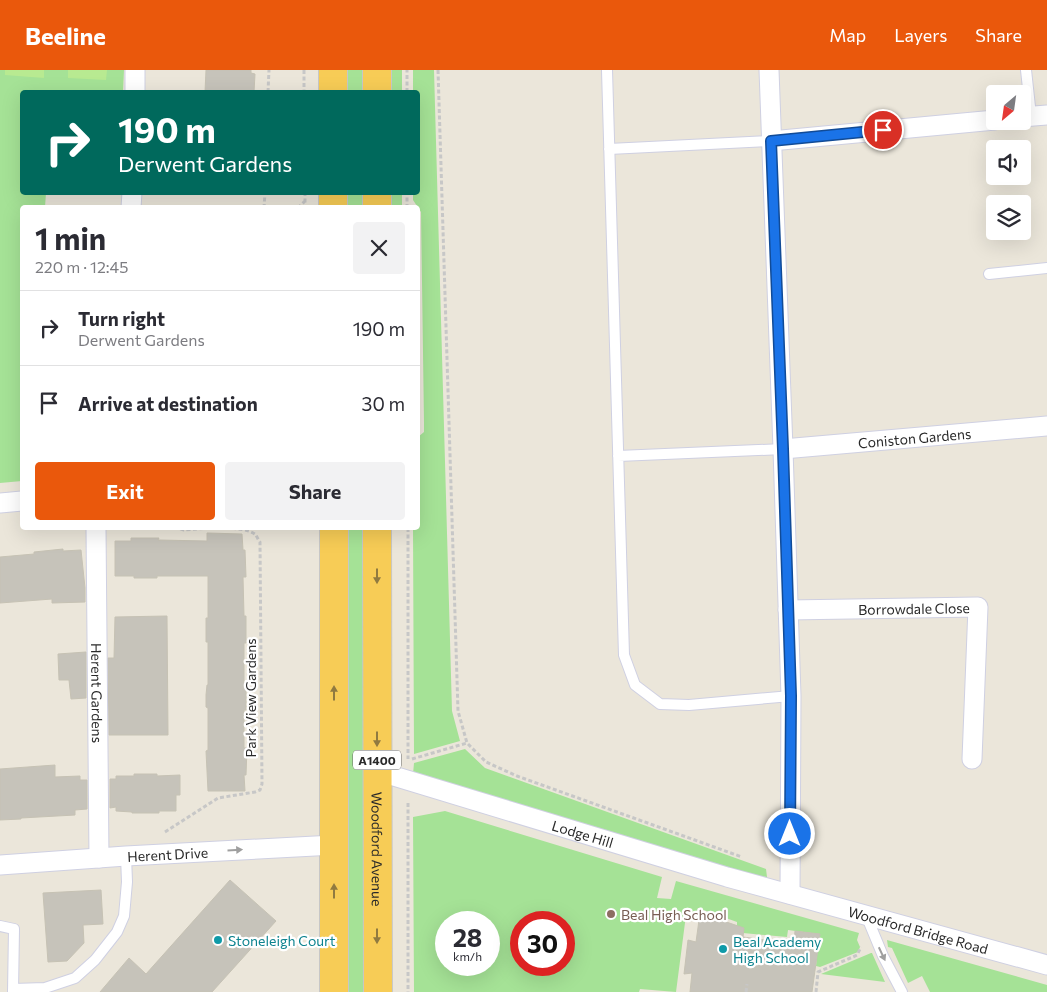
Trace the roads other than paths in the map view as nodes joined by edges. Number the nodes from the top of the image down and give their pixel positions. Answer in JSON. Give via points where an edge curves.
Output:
{"nodes":[{"id":1,"x":135,"y":70,"type":"edge"},
{"id":2,"x":333,"y":70,"type":"edge"},
{"id":3,"x":377,"y":70,"type":"edge"},
{"id":4,"x":607,"y":70,"type":"edge"},
{"id":5,"x":768,"y":70,"type":"edge"},
{"id":6,"x":1026,"y":70,"type":"edge"},
{"id":7,"x":135,"y":90,"type":"edge"},
{"id":8,"x":333,"y":90,"type":"edge"},
{"id":9,"x":377,"y":90,"type":"edge"},
{"id":10,"x":1034,"y":116,"type":"edge"},
{"id":11,"x":986,"y":121,"type":"edge"},
{"id":12,"x":771,"y":141,"type":"junction"},
{"id":13,"x":609,"y":149,"type":"junction"},
{"id":14,"x":1047,"y":268,"type":"edge"},
{"id":15,"x":989,"y":274,"type":"dead end"},
{"id":16,"x":1047,"y":426,"type":"edge"},
{"id":17,"x":783,"y":449,"type":"junction"},
{"id":18,"x":618,"y":456,"type":"junction"},
{"id":19,"x":20,"y":501,"type":"edge"},
{"id":20,"x":0,"y":503,"type":"edge"},
{"id":21,"x":96,"y":530,"type":"edge"},
{"id":22,"x":334,"y":530,"type":"edge"},
{"id":23,"x":377,"y":530,"type":"edge"},
{"id":24,"x":788,"y":610,"type":"junction"},
{"id":25,"x":791,"y":696,"type":"junction"},
{"id":26,"x":972,"y":759,"type":"dead end"},
{"id":27,"x":377,"y":771,"type":"junction"},
{"id":28,"x":334,"y":845,"type":"junction"},
{"id":29,"x":126,"y":856,"type":"junction"},
{"id":30,"x":99,"y":858,"type":"junction"},
{"id":31,"x":0,"y":865,"type":"edge"},
{"id":32,"x":790,"y":894,"type":"junction"},
{"id":33,"x":866,"y":915,"type":"junction"},
{"id":34,"x":0,"y":926,"type":"edge"},
{"id":35,"x":1047,"y":965,"type":"edge"},
{"id":36,"x":13,"y":991,"type":"edge"},
{"id":37,"x":334,"y":992,"type":"edge"},
{"id":38,"x":378,"y":992,"type":"edge"},
{"id":39,"x":902,"y":992,"type":"edge"}],
"edges":[{"from":1,"to":7,"type":"street"},
{"from":2,"to":8,"type":"highway"},
{"from":3,"to":9,"type":"highway"},
{"from":4,"to":13,"type":"lane"},
{"from":5,"to":12,"type":"street"},
{"from":6,"to":10,"type":"lane"},
{"from":11,"to":12,"type":"street"},
{"from":12,"to":13,"type":"lane"},
{"from":12,"to":17,"type":"street"},
{"from":13,"to":18,"type":"lane"},
{"from":14,"to":15,"type":"lane"},
{"from":16,"to":17,"type":"street","name":"Coniston Gardens"},
{"from":17,"to":18,"type":"lane"},
{"from":17,"to":24,"type":"street"},
{"from":18,"to":25,"type":"lane","via":[[624,655],[635,685],[660,704],[689,705]]},
{"from":19,"to":20,"type":"street"},
{"from":21,"to":30,"type":"street","name":"Herent Gardens"},
{"from":28,"to":22,"type":"highway","number":"A1400","one_way":true},
{"from":23,"to":27,"type":"highway","name":"Woodford Avenue","number":"A1400","one_way":true},
{"from":24,"to":25,"type":"street"},
{"from":24,"to":26,"type":"street","name":"Borrowdale Close","via":[[978,607]]},
{"from":25,"to":32,"type":"street"},
{"from":27,"to":32,"type":"street","name":"Lodge Hill"},
{"from":27,"to":38,"type":"highway","name":"Woodford Avenue","number":"A1400","one_way":true},
{"from":29,"to":28,"type":"street","name":"Herent Drive","one_way":true},
{"from":37,"to":28,"type":"highway","number":"A1400","one_way":true},
{"from":29,"to":30,"type":"street","name":"Herent Drive"},
{"from":29,"to":36,"type":"lane","via":[[124,916],[117,932],[95,960],[75,978],[45,988]]},
{"from":30,"to":31,"type":"street","name":"Herent Drive"},
{"from":32,"to":33,"type":"street","name":"Woodford Bridge Road"},
{"from":33,"to":35,"type":"street","name":"Woodford Bridge Road"},
{"from":33,"to":39,"type":"lane","one_way":true},
{"from":34,"to":36,"type":"lane","via":[[14,929]]}]}
